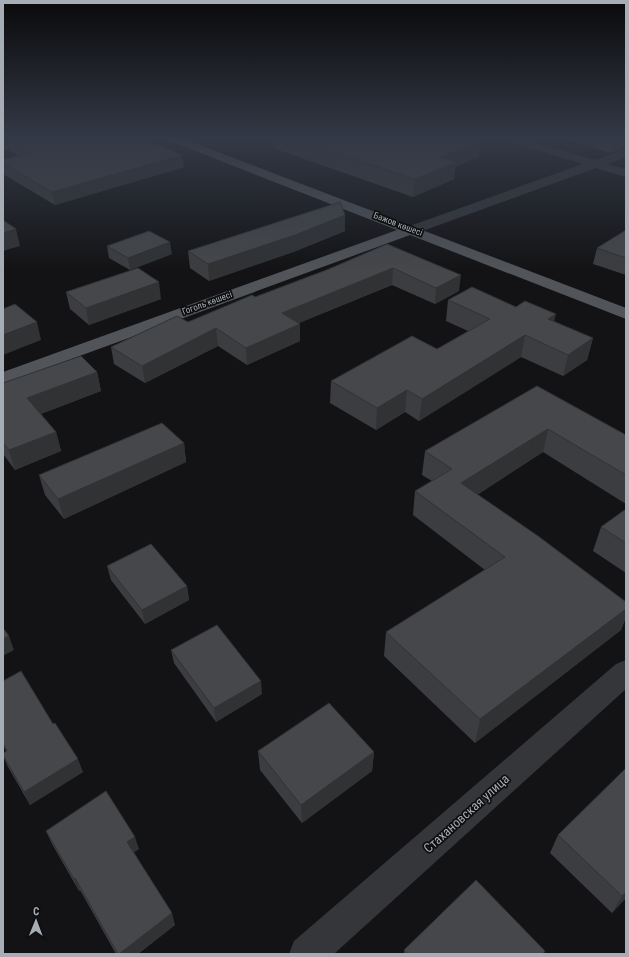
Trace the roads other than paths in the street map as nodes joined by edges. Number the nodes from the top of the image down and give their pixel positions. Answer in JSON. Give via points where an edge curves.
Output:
{"nodes":[{"id":1,"x":286,"y":182,"type":"edge"},
{"id":2,"x":546,"y":182,"type":"edge"},
{"id":3,"x":412,"y":230,"type":"junction"},
{"id":4,"x":626,"y":314,"type":"edge"},
{"id":5,"x":3,"y":378,"type":"edge"},
{"id":6,"x":624,"y":677,"type":"edge"},
{"id":7,"x":307,"y":954,"type":"edge"}],
"edges":[{"from":1,"to":3,"type":"main road","name":"Бажов көшесі"},
{"from":2,"to":3,"type":"street"},
{"from":3,"to":4,"type":"main road","name":"Бажов көшесі"},
{"from":3,"to":5,"type":"main road","name":"Гоголь көшесі"},
{"from":6,"to":7,"type":"street","name":"Стахановская улица"}]}
